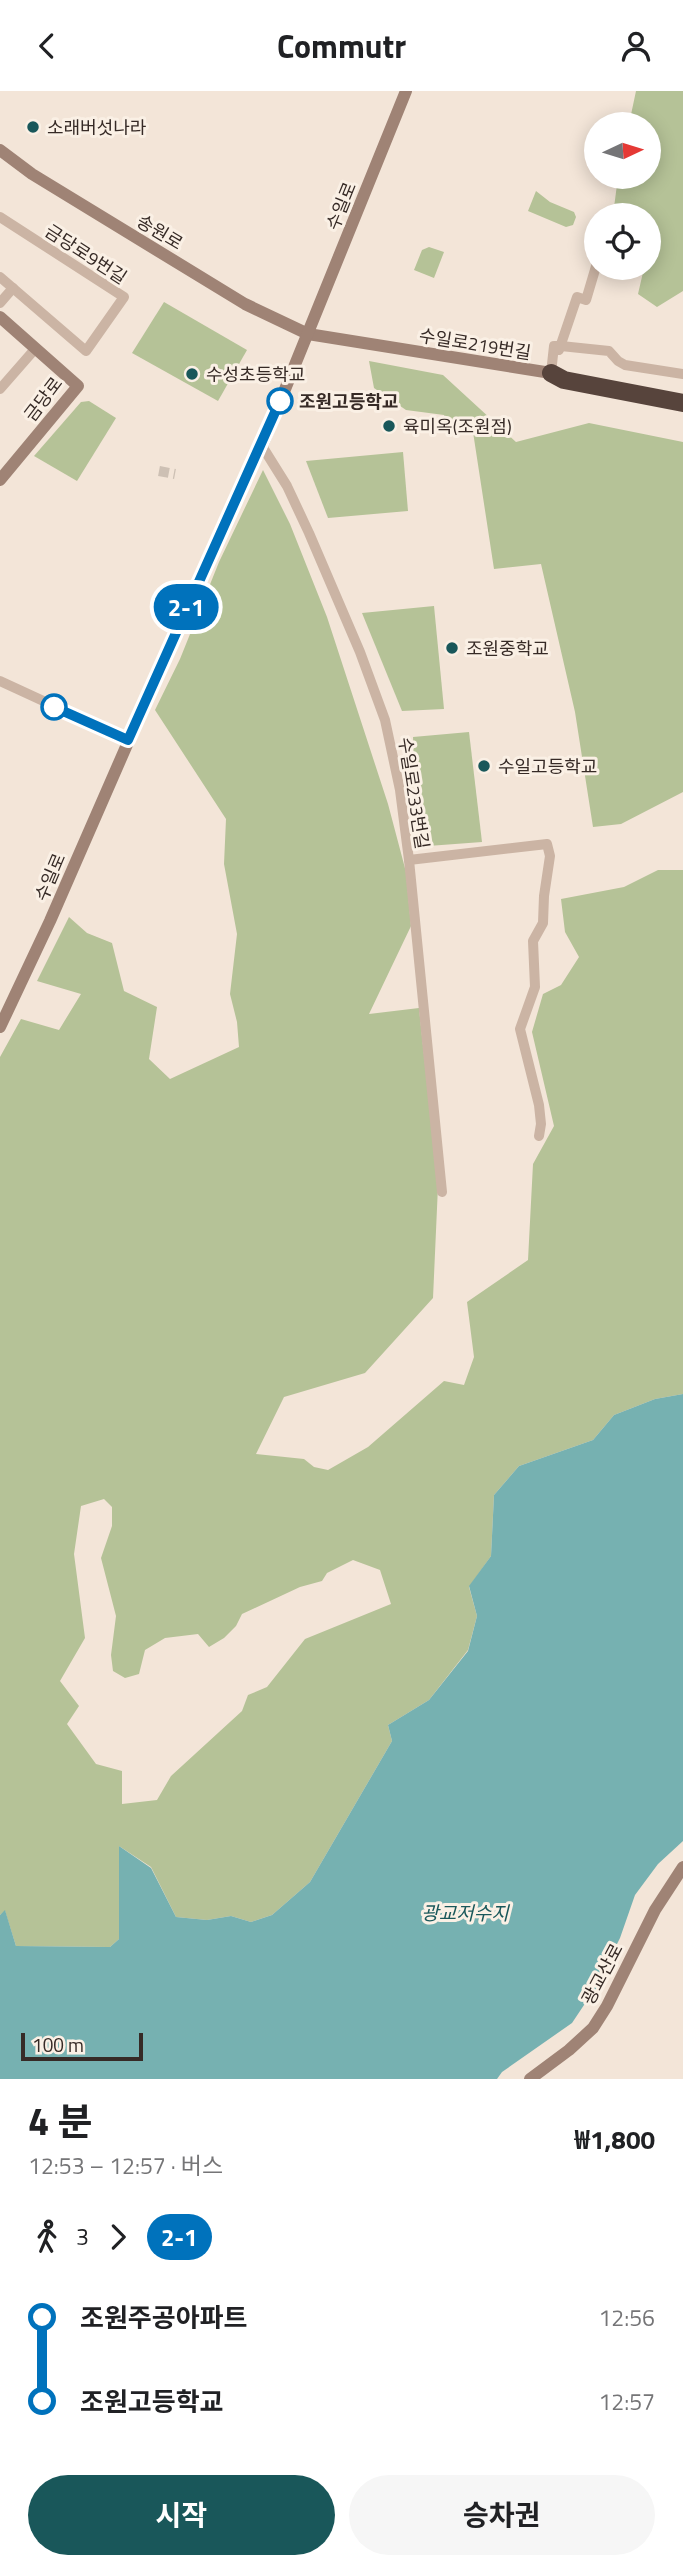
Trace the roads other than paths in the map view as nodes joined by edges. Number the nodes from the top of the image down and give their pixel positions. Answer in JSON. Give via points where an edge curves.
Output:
{"nodes":[{"id":1,"x":406,"y":91,"type":"edge"},
{"id":2,"x":0,"y":150,"type":"edge"},
{"id":3,"x":0,"y":217,"type":"edge"},
{"id":4,"x":0,"y":277,"type":"edge"},
{"id":5,"x":592,"y":280,"type":"edge"},
{"id":6,"x":13,"y":288,"type":"junction"},
{"id":7,"x":0,"y":303,"type":"edge"},
{"id":8,"x":0,"y":317,"type":"edge"},
{"id":9,"x":308,"y":334,"type":"junction"},
{"id":10,"x":561,"y":345,"type":"junction"},
{"id":11,"x":34,"y":349,"type":"junction"},
{"id":12,"x":551,"y":373,"type":"junction"},
{"id":13,"x":683,"y":374,"type":"edge"},
{"id":14,"x":0,"y":389,"type":"edge"},
{"id":15,"x":683,"y":394,"type":"edge"},
{"id":16,"x":683,"y":403,"type":"edge"},
{"id":17,"x":262,"y":446,"type":"junction"},
{"id":18,"x":0,"y":480,"type":"edge"},
{"id":19,"x":0,"y":681,"type":"edge"},
{"id":20,"x":128,"y":740,"type":"junction"},
{"id":21,"x":409,"y":860,"type":"junction"},
{"id":22,"x":0,"y":1027,"type":"edge"},
{"id":23,"x":539,"y":1136,"type":"dead end"},
{"id":24,"x":442,"y":1192,"type":"dead end"},
{"id":25,"x":683,"y":1867,"type":"edge"},
{"id":26,"x":530,"y":2079,"type":"edge"}],
"edges":[{"from":1,"to":9,"type":"street","name":"수일로"},
{"from":2,"to":9,"type":"street","name":"송원로","via":[[235,298]]},
{"from":3,"to":6,"type":"street","name":"금당로9번길","via":[[124,297],[86,351]]},
{"from":4,"to":6,"type":"street","name":"금당로9번길"},
{"from":5,"to":10,"type":"street","name":"수일로219번길","via":[[586,300],[577,297]]},
{"from":6,"to":7,"type":"street"},
{"from":8,"to":11,"type":"street","name":"금당로"},
{"from":9,"to":12,"type":"street","name":"수일로219번길"},
{"from":9,"to":17,"type":"street","name":"수일로"},
{"from":10,"to":12,"type":"street","name":"수일로219번길"},
{"from":10,"to":13,"type":"street","via":[[609,351],[625,365]]},
{"from":11,"to":14,"type":"street"},
{"from":11,"to":18,"type":"street","name":"금당로","via":[[78,386]]},
{"from":12,"to":15,"type":"highway"},
{"from":12,"to":16,"type":"highway","via":[[564,380]]},
{"from":17,"to":20,"type":"street","name":"수일로"},
{"from":17,"to":21,"type":"street","name":"수일로233번길","via":[[309,533],[385,720]]},
{"from":19,"to":20,"type":"street"},
{"from":20,"to":22,"type":"street","name":"수일로"},
{"from":21,"to":23,"type":"street","name":"수일로233번길","via":[[547,844],[550,856],[543,923],[533,941],[535,987],[520,1030],[539,1105]]},
{"from":21,"to":24,"type":"street"},
{"from":25,"to":26,"type":"street","name":"광교산로","via":[[593,2028]]}]}
